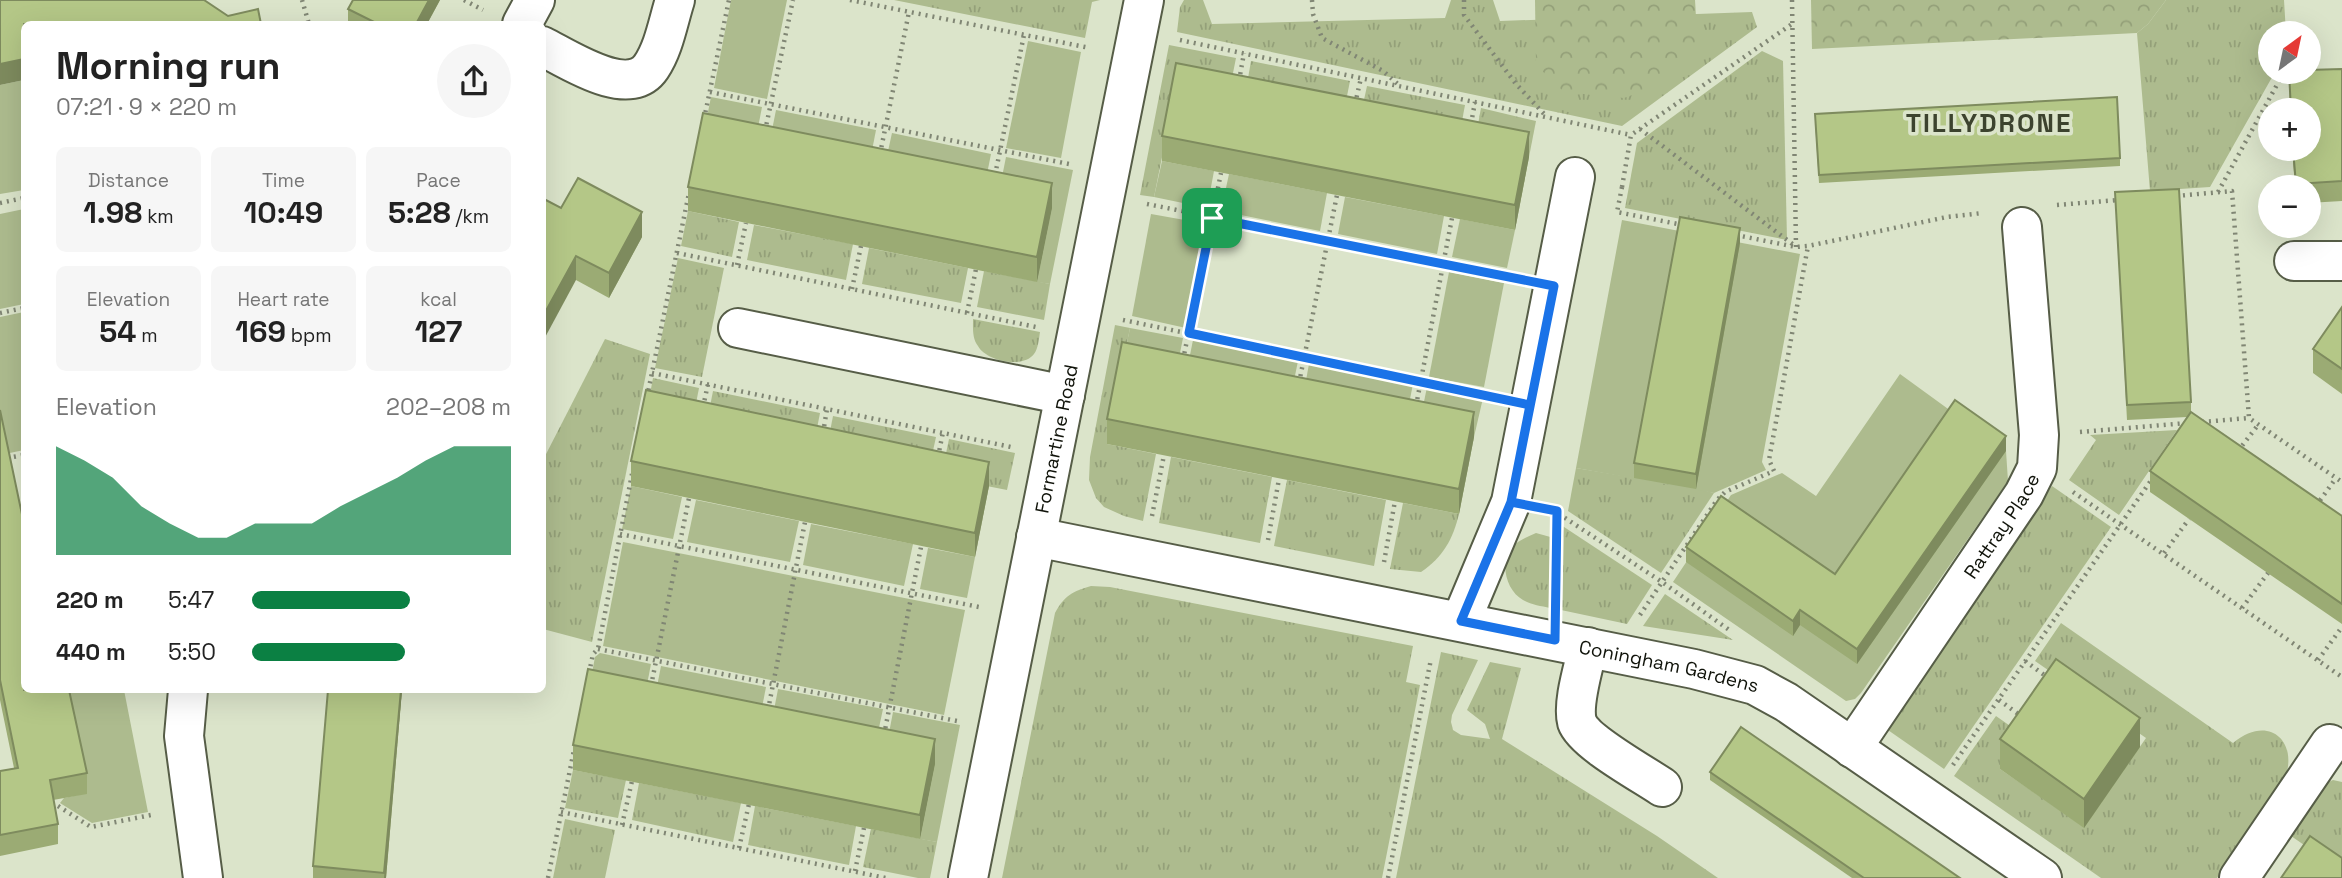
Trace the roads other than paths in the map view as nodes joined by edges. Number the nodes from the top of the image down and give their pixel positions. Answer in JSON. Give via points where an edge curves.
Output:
{"nodes":[{"id":1,"x":535,"y":0,"type":"edge"},
{"id":2,"x":675,"y":0,"type":"edge"},
{"id":3,"x":1141,"y":15,"type":"edge"},
{"id":4,"x":524,"y":21,"type":"edge"},
{"id":5,"x":546,"y":48,"type":"edge"},
{"id":6,"x":1575,"y":177,"type":"dead end"},
{"id":7,"x":2022,"y":227,"type":"dead end"},
{"id":8,"x":2294,"y":261,"type":"dead end"},
{"id":9,"x":2342,"y":261,"type":"edge"},
{"id":10,"x":738,"y":328,"type":"dead end"},
{"id":11,"x":1065,"y":395,"type":"junction"},
{"id":12,"x":1036,"y":537,"type":"junction"},
{"id":13,"x":1450,"y":619,"type":"junction"},
{"id":14,"x":1571,"y":643,"type":"junction"},
{"id":15,"x":185,"y":694,"type":"edge"},
{"id":16,"x":2330,"y":744,"type":"dead end"},
{"id":17,"x":1852,"y":748,"type":"junction"},
{"id":18,"x":1662,"y":787,"type":"dead end"},
{"id":19,"x":203,"y":878,"type":"edge"},
{"id":20,"x":968,"y":878,"type":"edge"},
{"id":21,"x":2042,"y":878,"type":"edge"},
{"id":22,"x":2239,"y":878,"type":"edge"}],
"edges":[{"from":1,"to":4,"type":"street"},
{"from":2,"to":5,"type":"street","via":[[659,54],[649,70],[635,79],[617,80]]},
{"from":3,"to":11,"type":"street","name":"Formartine Road"},
{"from":6,"to":13,"type":"street","via":[[1511,502]]},
{"from":7,"to":17,"type":"street","name":"Rattray Place","via":[[2038,452],[2024,494]]},
{"from":8,"to":9,"type":"street"},
{"from":10,"to":11,"type":"street"},
{"from":11,"to":12,"type":"street","name":"Formartine Road"},
{"from":12,"to":13,"type":"street","name":"Coningham Gardens"},
{"from":12,"to":20,"type":"street","name":"Formartine Road"},
{"from":13,"to":14,"type":"street","name":"Coningham Gardens"},
{"from":14,"to":17,"type":"street","name":"Coningham Gardens","via":[[1755,685]]},
{"from":14,"to":18,"type":"street","via":[[1577,722],[1587,738]]},
{"from":15,"to":19,"type":"street","via":[[187,770]]},
{"from":16,"to":22,"type":"street"},
{"from":17,"to":21,"type":"street","name":"Coningham Gardens"}]}
